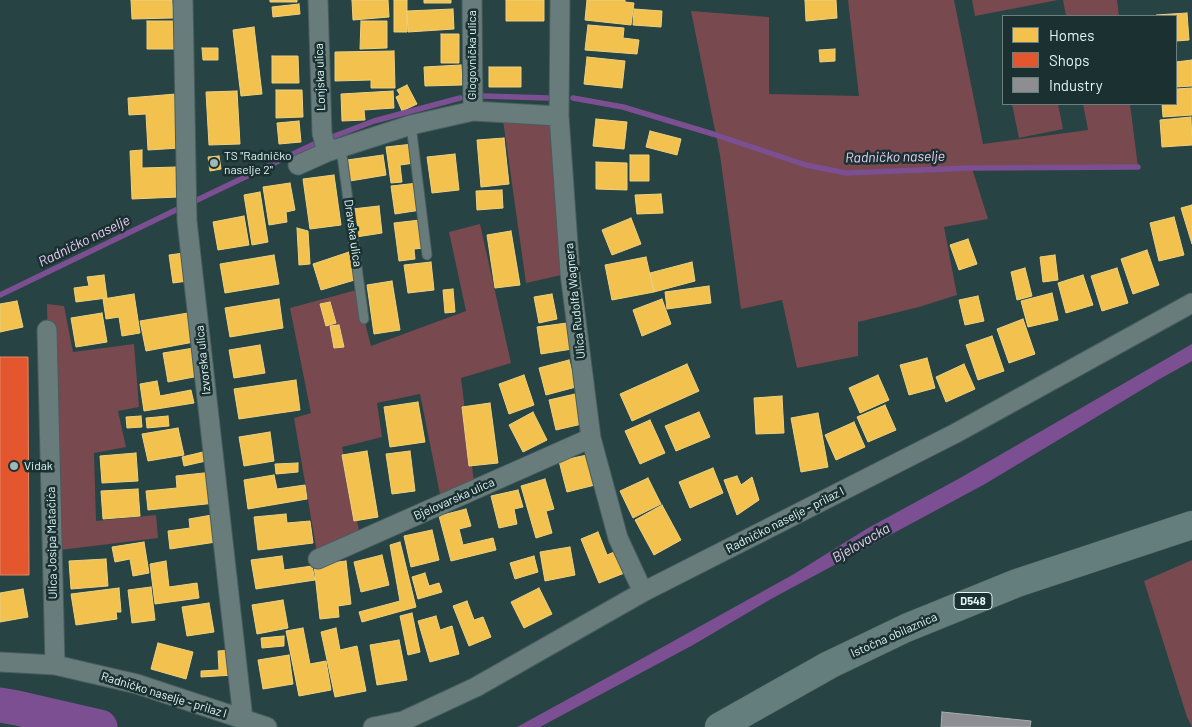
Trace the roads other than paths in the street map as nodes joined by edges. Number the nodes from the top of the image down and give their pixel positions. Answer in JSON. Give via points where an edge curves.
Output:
{"nodes":[{"id":1,"x":183,"y":0,"type":"edge"},
{"id":2,"x":318,"y":0,"type":"edge"},
{"id":3,"x":472,"y":0,"type":"edge"},
{"id":4,"x":560,"y":0,"type":"edge"},
{"id":5,"x":473,"y":111,"type":"junction"},
{"id":6,"x":559,"y":116,"type":"junction"},
{"id":7,"x":411,"y":125,"type":"junction"},
{"id":8,"x":334,"y":150,"type":"junction"},
{"id":9,"x":298,"y":164,"type":"dead end"},
{"id":10,"x":427,"y":255,"type":"dead end"},
{"id":11,"x":1192,"y":303,"type":"edge"},
{"id":12,"x":364,"y":319,"type":"dead end"},
{"id":13,"x":47,"y":330,"type":"dead end"},
{"id":14,"x":591,"y":438,"type":"junction"},
{"id":15,"x":1192,"y":525,"type":"edge"},
{"id":16,"x":318,"y":559,"type":"dead end"},
{"id":17,"x":643,"y":592,"type":"junction"},
{"id":18,"x":0,"y":662,"type":"edge"},
{"id":19,"x":55,"y":665,"type":"junction"},
{"id":20,"x":242,"y":719,"type":"junction"},
{"id":21,"x":267,"y":727,"type":"edge"},
{"id":22,"x":373,"y":727,"type":"edge"},
{"id":23,"x":719,"y":727,"type":"edge"}],
"edges":[{"from":1,"to":20,"type":"street","name":"Izvorska ulica","via":[[187,221]]},
{"from":2,"to":8,"type":"street","name":"Lonjska ulica","via":[[322,132]]},
{"from":3,"to":5,"type":"street","name":"Glogovnička ulica"},
{"from":4,"to":6,"type":"street","name":"Ulica Rudolfa Wagnera"},
{"from":5,"to":6,"type":"street"},
{"from":5,"to":7,"type":"street"},
{"from":6,"to":14,"type":"street","name":"Ulica Rudolfa Wagnera","via":[[570,273]]},
{"from":7,"to":8,"type":"street"},
{"from":7,"to":10,"type":"lane"},
{"from":8,"to":9,"type":"street"},
{"from":8,"to":12,"type":"lane","name":"Dravska ulica"},
{"from":11,"to":17,"type":"street","name":"Radničko naselje - prilaz I","via":[[956,433]]},
{"from":13,"to":19,"type":"street","name":"Ulica Josipa Matačića"},
{"from":14,"to":16,"type":"street","name":"Bjelovarska ulica"},
{"from":14,"to":17,"type":"street","name":"Ulica Rudolfa Wagnera","via":[[618,538]]},
{"from":15,"to":23,"type":"main road","name":"Istočna obilaznica","number":"D548","via":[[1017,583],[906,628],[829,665]]},
{"from":17,"to":22,"type":"street","name":"Radničko naselje - prilaz I","via":[[476,687],[403,721]]},
{"from":18,"to":19,"type":"street","name":"Radničko naselje - prilaz I"},
{"from":19,"to":20,"type":"street","name":"Radničko naselje - prilaz I","via":[[137,684]]},
{"from":20,"to":21,"type":"street","name":"Radničko naselje - prilaz I"}]}
